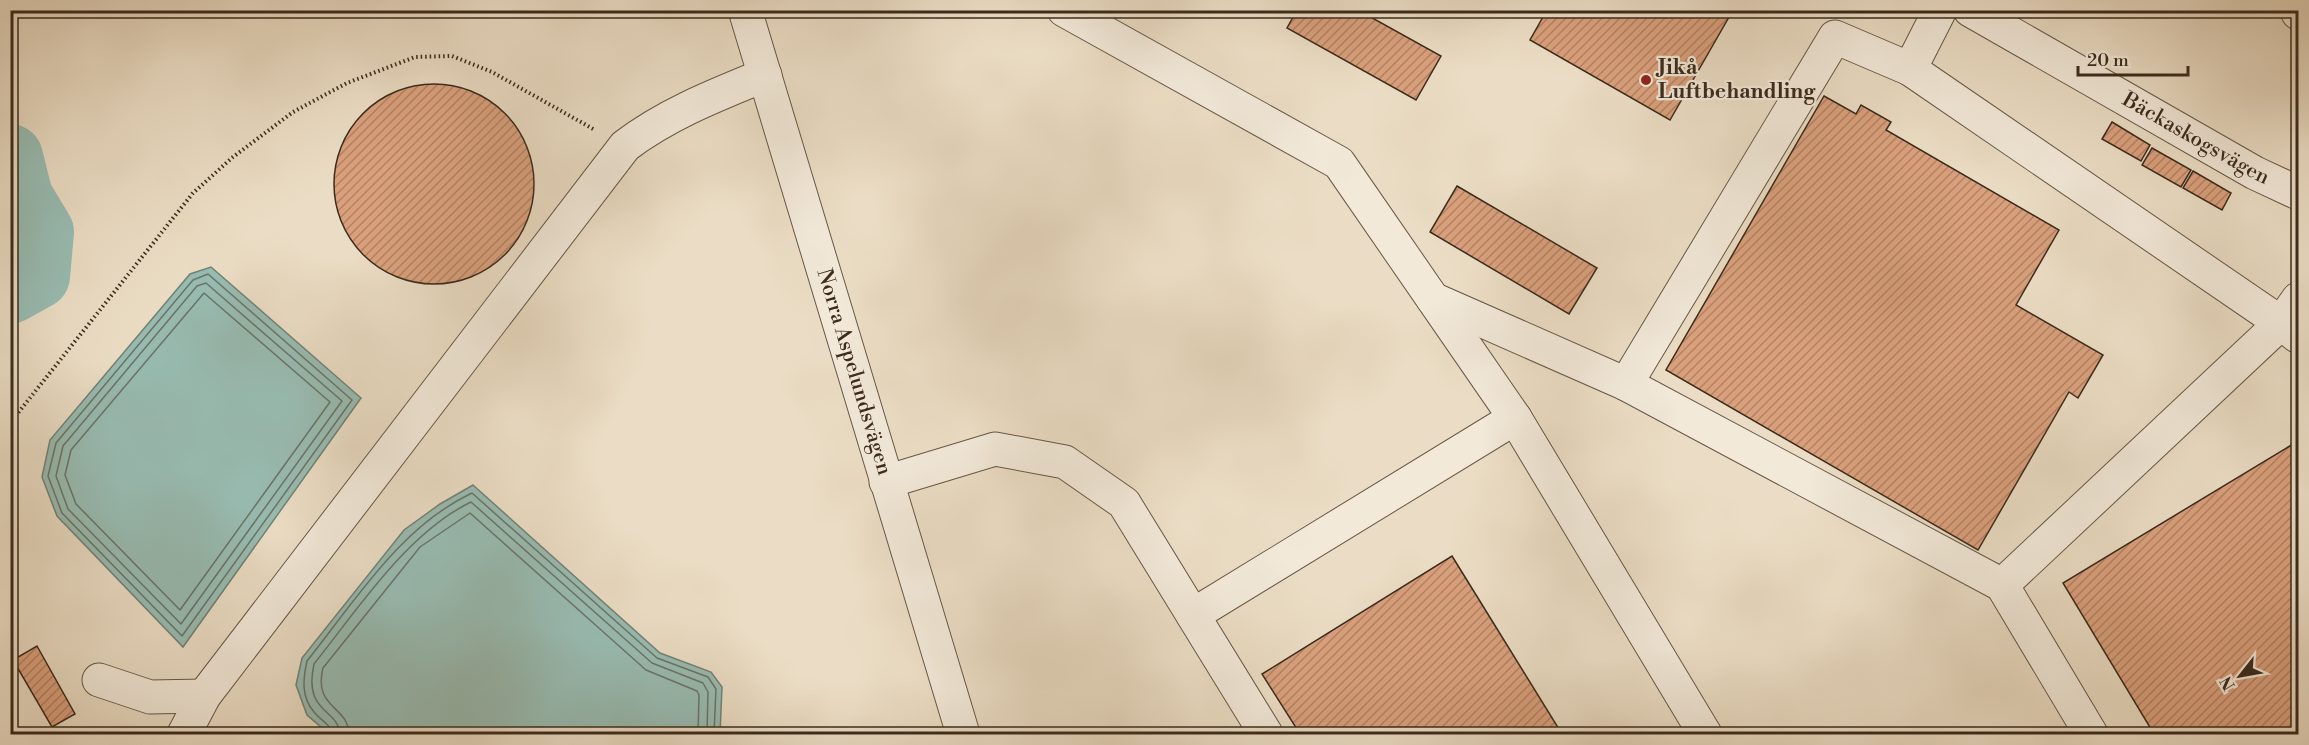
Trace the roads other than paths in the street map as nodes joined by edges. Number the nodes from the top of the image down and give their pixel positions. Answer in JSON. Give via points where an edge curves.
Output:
{"nodes":[{"id":1,"x":745,"y":10,"type":"edge"},
{"id":2,"x":1065,"y":10,"type":"edge"},
{"id":3,"x":1940,"y":10,"type":"edge"},
{"id":4,"x":1970,"y":10,"type":"edge"},
{"id":5,"x":1910,"y":69,"type":"junction"},
{"id":6,"x":765,"y":75,"type":"junction"},
{"id":7,"x":2298,"y":193,"type":"edge"},
{"id":8,"x":1433,"y":299,"type":"junction"},
{"id":9,"x":2293,"y":320,"type":"edge"},
{"id":10,"x":1626,"y":384,"type":"junction"},
{"id":11,"x":1515,"y":418,"type":"junction"},
{"id":12,"x":886,"y":482,"type":"junction"},
{"id":13,"x":2002,"y":585,"type":"junction"},
{"id":14,"x":1193,"y":615,"type":"junction"},
{"id":15,"x":99,"y":680,"type":"dead end"},
{"id":16,"x":204,"y":696,"type":"junction"},
{"id":17,"x":184,"y":735,"type":"edge"},
{"id":18,"x":963,"y":735,"type":"edge"},
{"id":19,"x":1266,"y":735,"type":"edge"},
{"id":20,"x":1705,"y":735,"type":"edge"},
{"id":21,"x":2091,"y":735,"type":"edge"}],
"edges":[{"from":1,"to":6,"type":"street","name":"Norra Aspelundsvägen"},
{"from":2,"to":8,"type":"street","via":[[1339,163]]},
{"from":3,"to":5,"type":"street"},
{"from":4,"to":7,"type":"street","name":"Bäckaskogsvägen","via":[[2255,173]]},
{"from":5,"to":9,"type":"street"},
{"from":5,"to":10,"type":"street","via":[[1835,37]]},
{"from":6,"to":12,"type":"street","name":"Norra Aspelundsvägen"},
{"from":6,"to":16,"type":"street","via":[[698,103],[647,129],[625,146]]},
{"from":8,"to":10,"type":"street"},
{"from":8,"to":11,"type":"street"},
{"from":9,"to":13,"type":"street"},
{"from":10,"to":13,"type":"street"},
{"from":11,"to":14,"type":"street"},
{"from":11,"to":20,"type":"street"},
{"from":12,"to":14,"type":"street","via":[[995,449],[1065,462],[1124,503]]},
{"from":12,"to":18,"type":"street","name":"Norra Aspelundsvägen"},
{"from":13,"to":21,"type":"street"},
{"from":14,"to":19,"type":"street"},
{"from":15,"to":16,"type":"street","via":[[150,697]]},
{"from":16,"to":17,"type":"street"}]}
